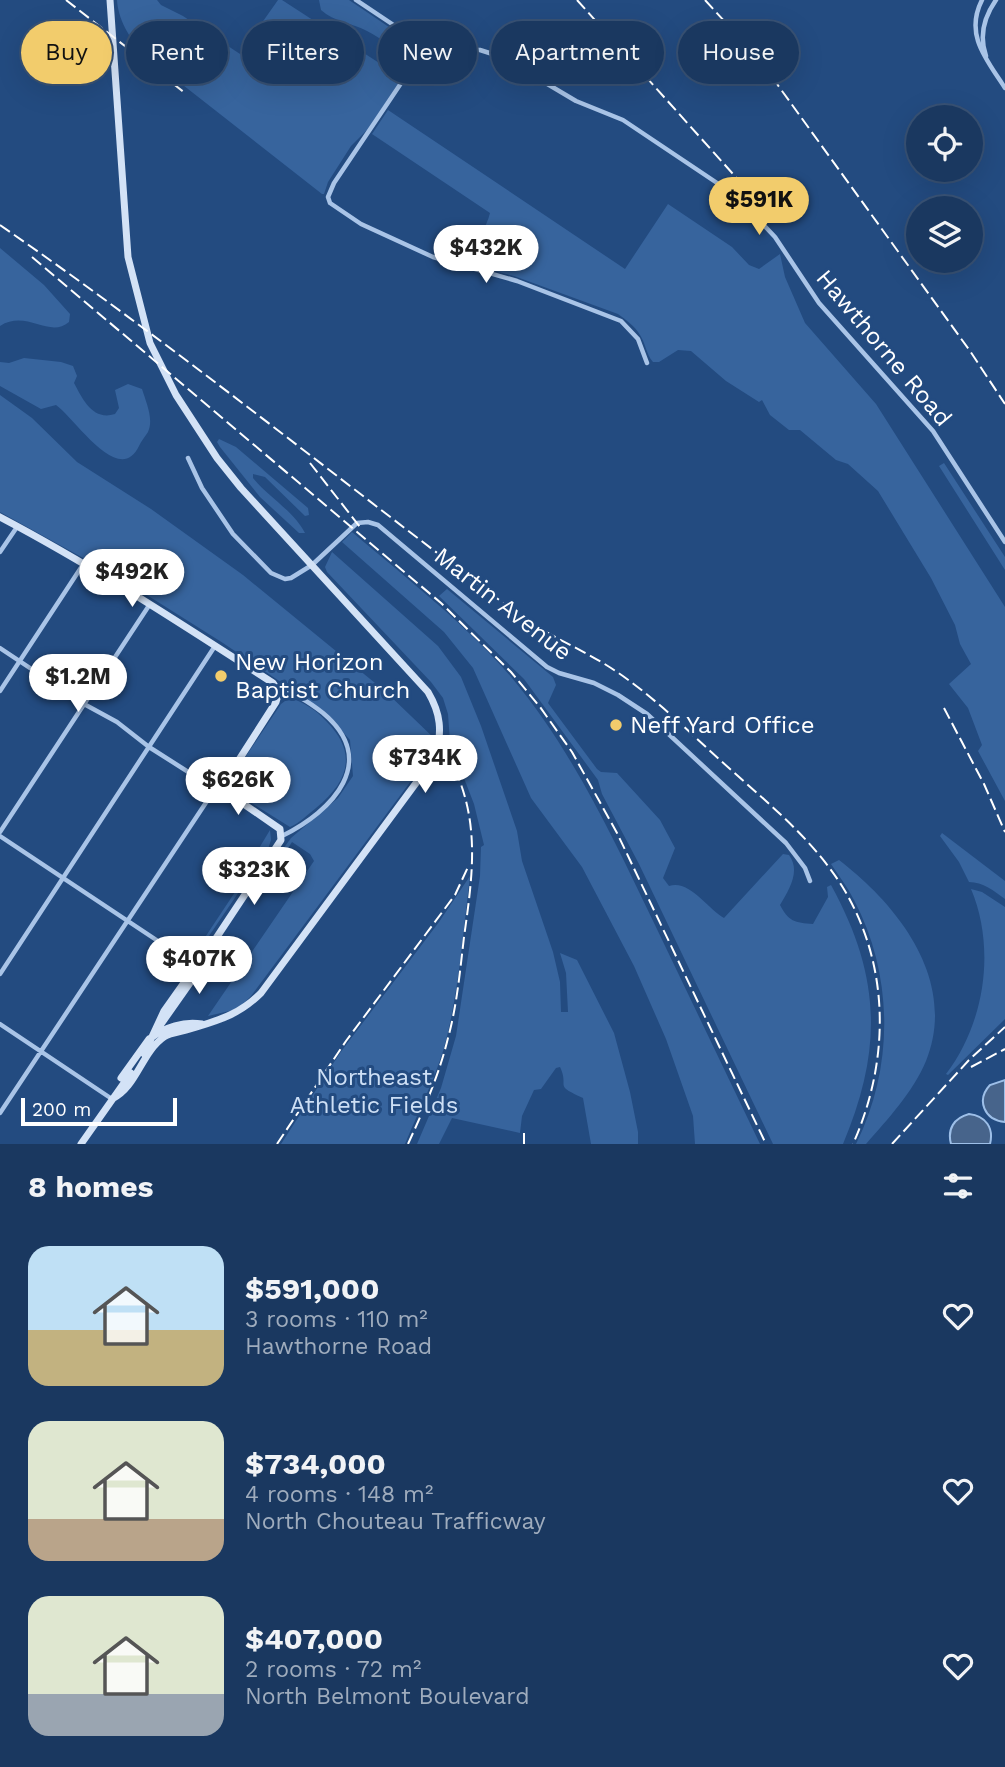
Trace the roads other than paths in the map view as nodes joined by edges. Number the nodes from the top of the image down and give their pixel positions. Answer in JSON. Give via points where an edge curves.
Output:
{"nodes":[{"id":1,"x":110,"y":0,"type":"edge"},
{"id":2,"x":355,"y":0,"type":"edge"},
{"id":3,"x":982,"y":0,"type":"edge"},
{"id":4,"x":996,"y":0,"type":"edge"},
{"id":5,"x":387,"y":21,"type":"edge"},
{"id":6,"x":477,"y":50,"type":"edge"},
{"id":7,"x":989,"y":63,"type":"junction"},
{"id":8,"x":400,"y":84,"type":"edge"},
{"id":9,"x":1005,"y":88,"type":"edge"},
{"id":10,"x":647,"y":363,"type":"dead end"},
{"id":11,"x":188,"y":458,"type":"dead end"},
{"id":12,"x":0,"y":517,"type":"edge"},
{"id":13,"x":17,"y":526,"type":"junction"},
{"id":14,"x":1005,"y":542,"type":"edge"},
{"id":15,"x":0,"y":552,"type":"edge"},
{"id":16,"x":84,"y":563,"type":"junction"},
{"id":17,"x":312,"y":565,"type":"junction"},
{"id":18,"x":150,"y":604,"type":"junction"},
{"id":19,"x":215,"y":646,"type":"junction"},
{"id":20,"x":0,"y":648,"type":"edge"},
{"id":21,"x":20,"y":661,"type":"junction"},
{"id":22,"x":0,"y":691,"type":"edge"},
{"id":23,"x":279,"y":692,"type":"junction"},
{"id":24,"x":84,"y":704,"type":"junction"},
{"id":25,"x":149,"y":747,"type":"junction"},
{"id":26,"x":229,"y":786,"type":"junction"},
{"id":27,"x":215,"y":789,"type":"junction"},
{"id":28,"x":0,"y":834,"type":"edge"},
{"id":29,"x":282,"y":836,"type":"junction"},
{"id":30,"x":64,"y":878,"type":"junction"},
{"id":31,"x":810,"y":881,"type":"dead end"},
{"id":32,"x":128,"y":920,"type":"junction"},
{"id":33,"x":198,"y":967,"type":"junction"},
{"id":34,"x":0,"y":974,"type":"edge"},
{"id":35,"x":167,"y":1013,"type":"junction"},
{"id":36,"x":0,"y":1024,"type":"edge"},
{"id":37,"x":202,"y":1024,"type":"junction"},
{"id":38,"x":181,"y":1025,"type":"junction"},
{"id":39,"x":150,"y":1038,"type":"junction"},
{"id":40,"x":41,"y":1051,"type":"junction"},
{"id":41,"x":112,"y":1099,"type":"junction"},
{"id":42,"x":0,"y":1113,"type":"edge"},
{"id":43,"x":82,"y":1144,"type":"edge"}],
"edges":[{"from":1,"to":17,"type":"main road","via":[[128,257],[150,344],[176,396],[217,458]]},
{"from":2,"to":5,"type":"street"},
{"from":3,"to":7,"type":"street","via":[[975,34]]},
{"from":4,"to":7,"type":"street","via":[[983,29]]},
{"from":6,"to":14,"type":"street","name":"Hawthorne Road","via":[[502,57],[576,101],[633,125],[736,195],[775,237],[819,303],[933,431]]},
{"from":7,"to":9,"type":"street"},
{"from":8,"to":10,"type":"street","via":[[334,183],[330,203],[361,225],[433,257],[517,281],[621,321],[638,339]]},
{"from":11,"to":17,"type":"street","name":"Martin Avenue","via":[[219,515],[271,573],[291,579]]},
{"from":12,"to":13,"type":"main road"},
{"from":13,"to":15,"type":"street"},
{"from":13,"to":16,"type":"main road"},
{"from":16,"to":18,"type":"main road"},
{"from":16,"to":21,"type":"street"},
{"from":17,"to":31,"type":"street","name":"Martin Avenue","via":[[354,525],[368,522],[378,526],[553,671],[594,683],[647,714],[786,843]]},
{"from":17,"to":37,"type":"main road","via":[[428,692],[441,721],[436,756],[261,993],[234,1015]]},
{"from":18,"to":19,"type":"main road"},
{"from":18,"to":24,"type":"street"},
{"from":19,"to":23,"type":"main road"},
{"from":19,"to":25,"type":"street"},
{"from":20,"to":21,"type":"street"},
{"from":21,"to":22,"type":"street"},
{"from":21,"to":24,"type":"street"},
{"from":23,"to":26,"type":"main road","via":[[230,773]]},
{"from":23,"to":29,"type":"street","via":[[289,692],[317,708],[337,726],[350,758],[339,791]]},
{"from":24,"to":25,"type":"street"},
{"from":24,"to":28,"type":"street"},
{"from":25,"to":27,"type":"street"},
{"from":25,"to":30,"type":"street"},
{"from":26,"to":27,"type":"street"},
{"from":26,"to":29,"type":"main road","via":[[235,798],[277,826]]},
{"from":27,"to":32,"type":"street"},
{"from":28,"to":30,"type":"street"},
{"from":29,"to":33,"type":"main road"},
{"from":30,"to":32,"type":"street"},
{"from":30,"to":34,"type":"street"},
{"from":32,"to":33,"type":"street"},
{"from":32,"to":40,"type":"street"},
{"from":33,"to":35,"type":"main road"},
{"from":35,"to":38,"type":"main road"},
{"from":35,"to":39,"type":"main road"},
{"from":36,"to":40,"type":"street"},
{"from":37,"to":38,"type":"main road"},
{"from":37,"to":41,"type":"main road","via":[[166,1035],[122,1094]]},
{"from":38,"to":39,"type":"main road"},
{"from":39,"to":41,"type":"main road"},
{"from":40,"to":41,"type":"street"},
{"from":40,"to":42,"type":"street"},
{"from":41,"to":43,"type":"main road"}]}
